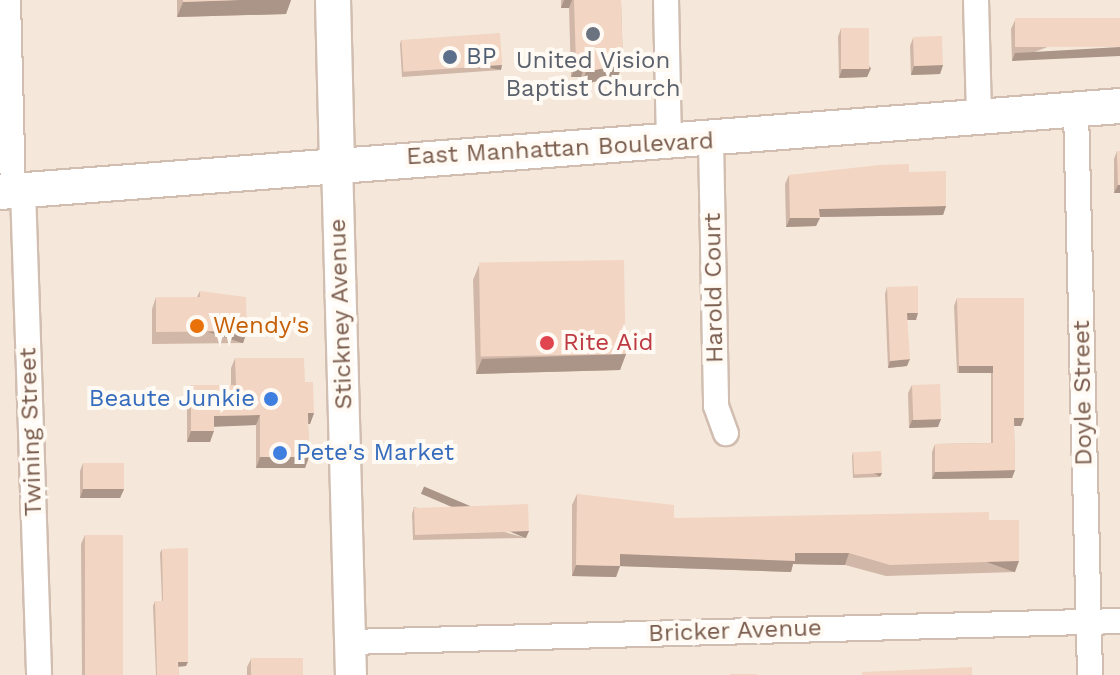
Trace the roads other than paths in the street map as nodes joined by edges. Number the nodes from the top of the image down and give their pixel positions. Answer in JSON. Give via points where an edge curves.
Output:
{"nodes":[{"id":1,"x":8,"y":0,"type":"edge"},
{"id":2,"x":333,"y":0,"type":"edge"},
{"id":3,"x":666,"y":0,"type":"edge"},
{"id":4,"x":976,"y":0,"type":"edge"},
{"id":5,"x":1120,"y":106,"type":"edge"},
{"id":6,"x":1076,"y":110,"type":"junction"},
{"id":7,"x":979,"y":118,"type":"junction"},
{"id":8,"x":711,"y":140,"type":"junction"},
{"id":9,"x":669,"y":144,"type":"junction"},
{"id":10,"x":337,"y":162,"type":"junction"},
{"id":11,"x":12,"y":191,"type":"edge"},
{"id":12,"x":726,"y":433,"type":"dead end"},
{"id":13,"x":1120,"y":621,"type":"edge"},
{"id":14,"x":1089,"y":622,"type":"junction"},
{"id":15,"x":350,"y":642,"type":"junction"},
{"id":16,"x":39,"y":675,"type":"edge"},
{"id":17,"x":351,"y":675,"type":"edge"},
{"id":18,"x":1090,"y":675,"type":"edge"}],
"edges":[{"from":1,"to":11,"type":"street","name":"Twining Street"},
{"from":2,"to":10,"type":"main road","name":"Stickney Avenue"},
{"from":3,"to":9,"type":"street"},
{"from":4,"to":7,"type":"street"},
{"from":5,"to":6,"type":"main road","name":"East Manhattan Boulevard"},
{"from":6,"to":7,"type":"main road","name":"East Manhattan Boulevard"},
{"from":6,"to":14,"type":"street","name":"Doyle Street"},
{"from":7,"to":8,"type":"main road","name":"East Manhattan Boulevard"},
{"from":8,"to":9,"type":"main road","name":"East Manhattan Boulevard"},
{"from":8,"to":12,"type":"street","name":"Harold Court","via":[[716,406]]},
{"from":9,"to":10,"type":"main road","name":"East Manhattan Boulevard"},
{"from":10,"to":11,"type":"main road","name":"East Manhattan Boulevard"},
{"from":10,"to":15,"type":"street","name":"Stickney Avenue"},
{"from":11,"to":16,"type":"street","name":"Twining Street"},
{"from":13,"to":14,"type":"street","name":"Bricker Avenue"},
{"from":14,"to":15,"type":"street","name":"Bricker Avenue"},
{"from":14,"to":18,"type":"street","name":"Doyle Street"},
{"from":15,"to":17,"type":"street","name":"Stickney Avenue"}]}
